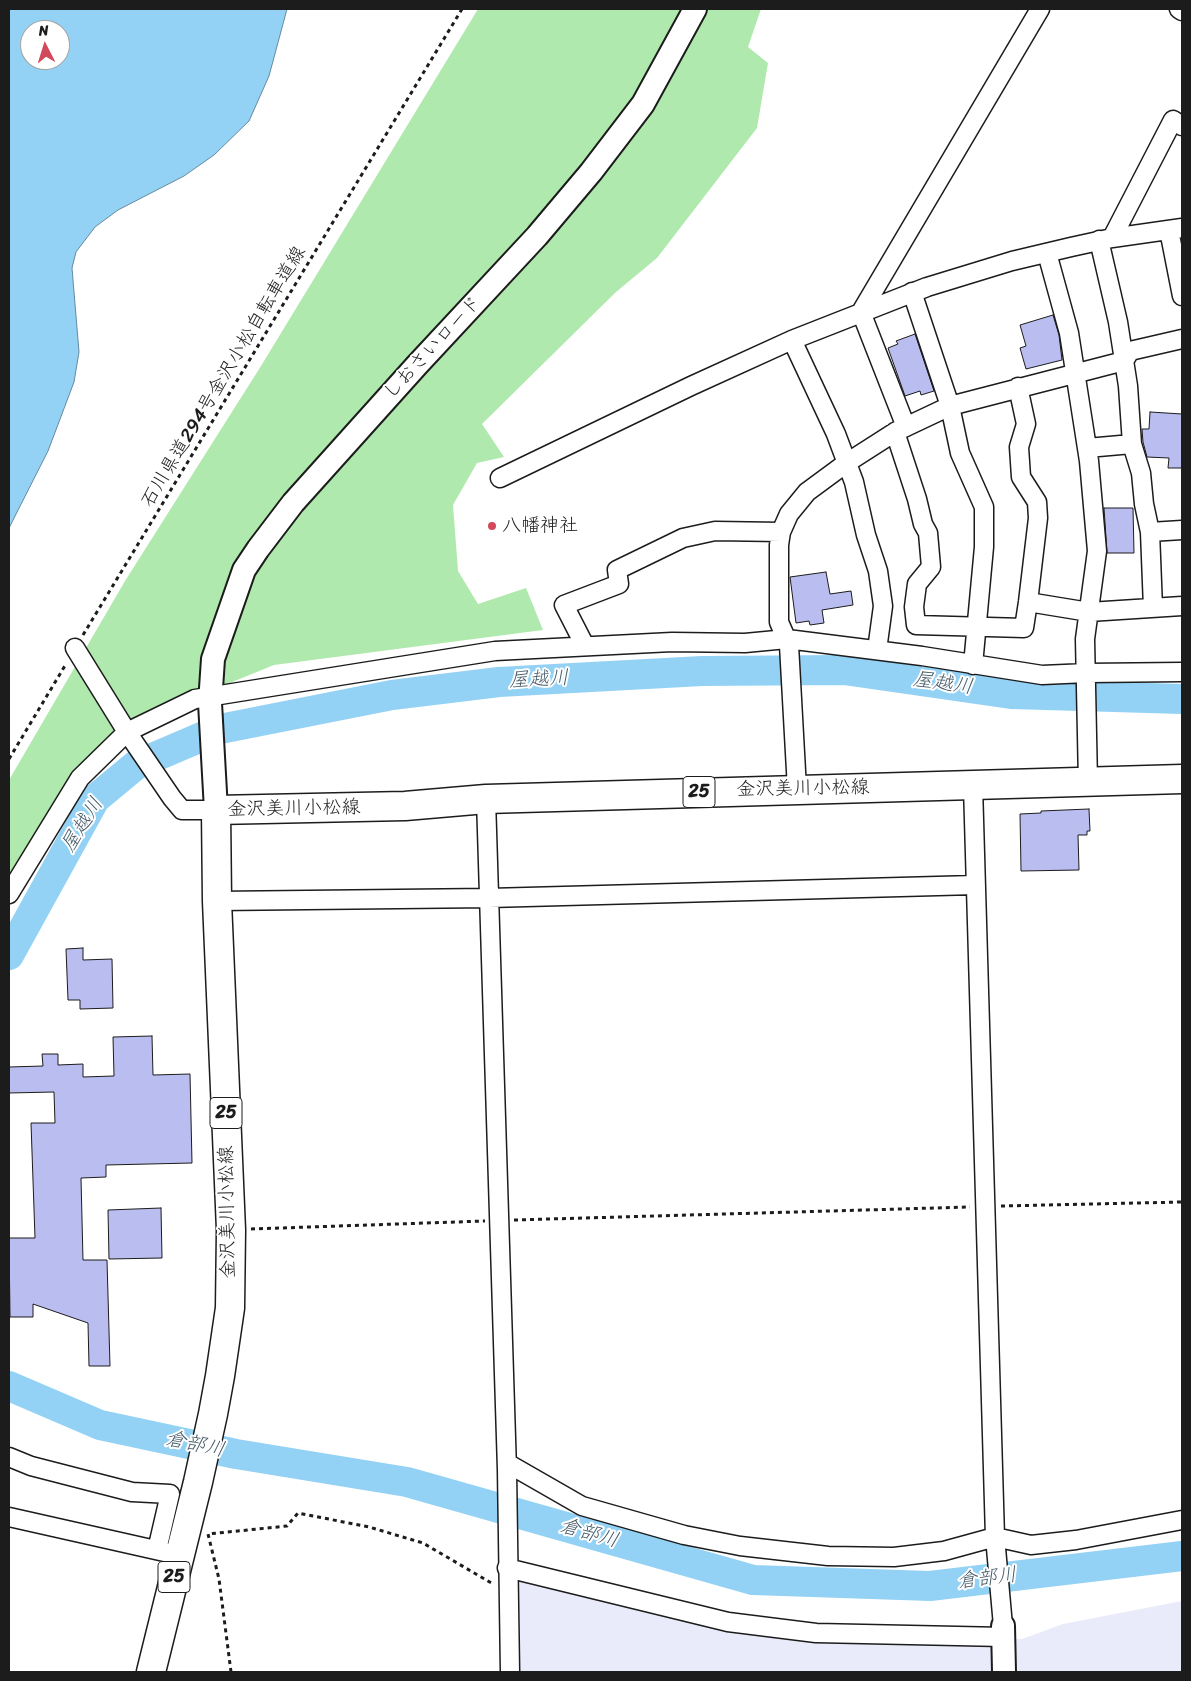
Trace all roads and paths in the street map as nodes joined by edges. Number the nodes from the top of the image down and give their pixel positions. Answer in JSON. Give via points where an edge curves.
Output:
{"nodes":[{"id":1,"x":462,"y":9,"type":"edge"},
{"id":2,"x":695,"y":9,"type":"edge"},
{"id":3,"x":1040,"y":9,"type":"edge"},
{"id":4,"x":1179,"y":9,"type":"edge"},
{"id":5,"x":1182,"y":11,"type":"edge"},
{"id":6,"x":1182,"y":126,"type":"edge"},
{"id":7,"x":1176,"y":229,"type":"edge"},
{"id":8,"x":1106,"y":239,"type":"junction"},
{"id":9,"x":1047,"y":253,"type":"junction"},
{"id":10,"x":912,"y":292,"type":"junction"},
{"id":11,"x":1182,"y":296,"type":"edge"},
{"id":12,"x":861,"y":312,"type":"junction"},
{"id":13,"x":1182,"y":339,"type":"edge"},
{"id":14,"x":792,"y":340,"type":"junction"},
{"id":15,"x":1124,"y":361,"type":"junction"},
{"id":16,"x":1075,"y":372,"type":"junction"},
{"id":17,"x":1018,"y":388,"type":"junction"},
{"id":18,"x":950,"y":406,"type":"junction"},
{"id":19,"x":901,"y":429,"type":"junction"},
{"id":20,"x":1132,"y":444,"type":"junction"},
{"id":21,"x":1087,"y":448,"type":"junction"},
{"id":22,"x":846,"y":463,"type":"junction"},
{"id":23,"x":500,"y":478,"type":"dead end"},
{"id":24,"x":1182,"y":530,"type":"edge"},
{"id":25,"x":781,"y":532,"type":"junction"},
{"id":26,"x":1150,"y":532,"type":"junction"},
{"id":27,"x":1028,"y":602,"type":"junction"},
{"id":28,"x":1182,"y":606,"type":"edge"},
{"id":29,"x":1153,"y":608,"type":"junction"},
{"id":30,"x":1089,"y":612,"type":"junction"},
{"id":31,"x":976,"y":626,"type":"junction"},
{"id":32,"x":788,"y":642,"type":"junction"},
{"id":33,"x":585,"y":646,"type":"junction"},
{"id":34,"x":75,"y":648,"type":"junction"},
{"id":35,"x":876,"y":650,"type":"junction"},
{"id":36,"x":973,"y":665,"type":"junction"},
{"id":37,"x":1182,"y":672,"type":"edge"},
{"id":38,"x":1087,"y":677,"type":"junction"},
{"id":39,"x":210,"y":700,"type":"junction"},
{"id":40,"x":129,"y":736,"type":"junction"},
{"id":41,"x":9,"y":759,"type":"edge"},
{"id":42,"x":1182,"y":779,"type":"edge"},
{"id":43,"x":1088,"y":783,"type":"junction"},
{"id":44,"x":973,"y":786,"type":"junction"},
{"id":45,"x":797,"y":789,"type":"junction"},
{"id":46,"x":486,"y":799,"type":"junction"},
{"id":47,"x":216,"y":810,"type":"junction"},
{"id":48,"x":975,"y":885,"type":"junction"},
{"id":49,"x":9,"y":894,"type":"edge"},
{"id":50,"x":489,"y":898,"type":"junction"},
{"id":51,"x":216,"y":901,"type":"junction"},
{"id":52,"x":1182,"y":1202,"type":"edge"},
{"id":53,"x":985,"y":1206,"type":"junction"},
{"id":54,"x":499,"y":1221,"type":"junction"},
{"id":55,"x":231,"y":1230,"type":"junction"},
{"id":56,"x":9,"y":1457,"type":"edge"},
{"id":57,"x":507,"y":1467,"type":"junction"},
{"id":58,"x":9,"y":1517,"type":"edge"},
{"id":59,"x":1182,"y":1520,"type":"edge"},
{"id":60,"x":996,"y":1543,"type":"junction"},
{"id":61,"x":169,"y":1553,"type":"junction"},
{"id":62,"x":507,"y":1568,"type":"junction"},
{"id":63,"x":497,"y":1587,"type":"dead end"},
{"id":64,"x":1003,"y":1631,"type":"junction"},
{"id":65,"x":150,"y":1672,"type":"edge"},
{"id":66,"x":231,"y":1672,"type":"edge"},
{"id":67,"x":510,"y":1672,"type":"edge"},
{"id":68,"x":1004,"y":1672,"type":"edge"}],
"edges":[{"from":1,"to":34,"type":"path","name":"石川県道294号金沢小松自転車道線"},
{"from":2,"to":39,"type":"street","name":"しおさいロード","via":[[643,104],[591,172],[537,236],[293,503],[258,549],[244,570],[213,659]]},
{"from":3,"to":12,"type":"street"},
{"from":4,"to":5,"type":"street"},
{"from":6,"to":8,"type":"street","via":[[1173,120]]},
{"from":7,"to":8,"type":"street"},
{"from":7,"to":11,"type":"street"},
{"from":8,"to":9,"type":"street"},
{"from":8,"to":15,"type":"street"},
{"from":9,"to":10,"type":"street"},
{"from":9,"to":16,"type":"street","via":[[1069,334]]},
{"from":10,"to":12,"type":"street"},
{"from":10,"to":18,"type":"street"},
{"from":12,"to":14,"type":"street"},
{"from":12,"to":19,"type":"street"},
{"from":13,"to":15,"type":"street","via":[[1130,351]]},
{"from":14,"to":22,"type":"street","via":[[836,434]]},
{"from":14,"to":23,"type":"street"},
{"from":15,"to":16,"type":"street"},
{"from":15,"to":20,"type":"street"},
{"from":16,"to":17,"type":"street"},
{"from":16,"to":21,"type":"street"},
{"from":17,"to":18,"type":"street"},
{"from":17,"to":27,"type":"street","via":[[1026,424],[1020,447],[1021,477],[1036,502],[1038,518]]},
{"from":18,"to":19,"type":"street"},
{"from":18,"to":31,"type":"street","via":[[960,453],[984,507],[984,546]]},
{"from":19,"to":22,"type":"street"},
{"from":19,"to":31,"type":"street","via":[[923,524],[928,533],[931,567],[917,584],[916,625]]},
{"from":20,"to":21,"type":"street"},
{"from":20,"to":26,"type":"street","via":[[1141,473]]},
{"from":21,"to":30,"type":"street","via":[[1097,551]]},
{"from":22,"to":25,"type":"street","via":[[807,492],[789,514]]},
{"from":22,"to":35,"type":"street","via":[[878,571],[884,606]]},
{"from":24,"to":26,"type":"street"},
{"from":25,"to":32,"type":"street","via":[[779,622]]},
{"from":25,"to":33,"type":"street","via":[[716,531],[683,538],[617,570],[619,584],[564,605]]},
{"from":26,"to":29,"type":"street"},
{"from":27,"to":30,"type":"street"},
{"from":27,"to":31,"type":"street","via":[[1024,628]]},
{"from":28,"to":29,"type":"street"},
{"from":29,"to":30,"type":"street"},
{"from":30,"to":38,"type":"street","via":[[1085,639]]},
{"from":31,"to":36,"type":"street"},
{"from":32,"to":33,"type":"street"},
{"from":32,"to":35,"type":"street"},
{"from":32,"to":45,"type":"street"},
{"from":33,"to":39,"type":"street","via":[[495,651]]},
{"from":34,"to":40,"type":"street"},
{"from":34,"to":41,"type":"path","name":"石川県道294号金沢小松自転車道線"},
{"from":35,"to":36,"type":"street"},
{"from":36,"to":38,"type":"street","via":[[1042,675]]},
{"from":37,"to":38,"type":"street"},
{"from":38,"to":43,"type":"street"},
{"from":39,"to":40,"type":"street","via":[[195,699]]},
{"from":39,"to":47,"type":"street","name":"しおさいロード"},
{"from":40,"to":47,"type":"street","via":[[182,810]]},
{"from":40,"to":49,"type":"street","via":[[80,778]]},
{"from":42,"to":43,"type":"main road","name":"金沢美川小松線","number":"25"},
{"from":43,"to":44,"type":"main road","name":"金沢美川小松線","number":"25"},
{"from":44,"to":45,"type":"main road","name":"金沢美川小松線","number":"25"},
{"from":44,"to":48,"type":"street"},
{"from":45,"to":46,"type":"main road","name":"金沢美川小松線","number":"25"},
{"from":46,"to":47,"type":"main road","name":"金沢美川小松線","number":"25","via":[[405,806]]},
{"from":46,"to":50,"type":"street"},
{"from":47,"to":51,"type":"main road","name":"金沢美川小松線","number":"25"},
{"from":48,"to":50,"type":"street"},
{"from":48,"to":53,"type":"street"},
{"from":50,"to":51,"type":"street"},
{"from":50,"to":54,"type":"street"},
{"from":51,"to":55,"type":"main road","name":"金沢美川小松線","number":"25"},
{"from":52,"to":53,"type":"path"},
{"from":53,"to":54,"type":"path"},
{"from":53,"to":60,"type":"street"},
{"from":54,"to":55,"type":"path"},
{"from":54,"to":57,"type":"street"},
{"from":55,"to":61,"type":"main road","name":"金沢美川小松線","number":"25","via":[[230,1308],[220,1376],[198,1482]]},
{"from":56,"to":61,"type":"street","via":[[31,1466],[132,1492],[170,1494]]},
{"from":57,"to":60,"type":"street","via":[[582,1506],[684,1535],[740,1546],[828,1556],[894,1557]]},
{"from":57,"to":62,"type":"street"},
{"from":58,"to":61,"type":"street"},
{"from":59,"to":60,"type":"street","via":[[1076,1540],[1031,1545]]},
{"from":60,"to":64,"type":"street"},
{"from":61,"to":65,"type":"main road","name":"金沢美川小松線","number":"25"},
{"from":62,"to":64,"type":"street","via":[[728,1622],[816,1632]]},
{"from":62,"to":67,"type":"street"},
{"from":63,"to":66,"type":"path","via":[[423,1543],[369,1527],[298,1513],[287,1526],[208,1534],[219,1579]]},
{"from":64,"to":68,"type":"street"}]}
